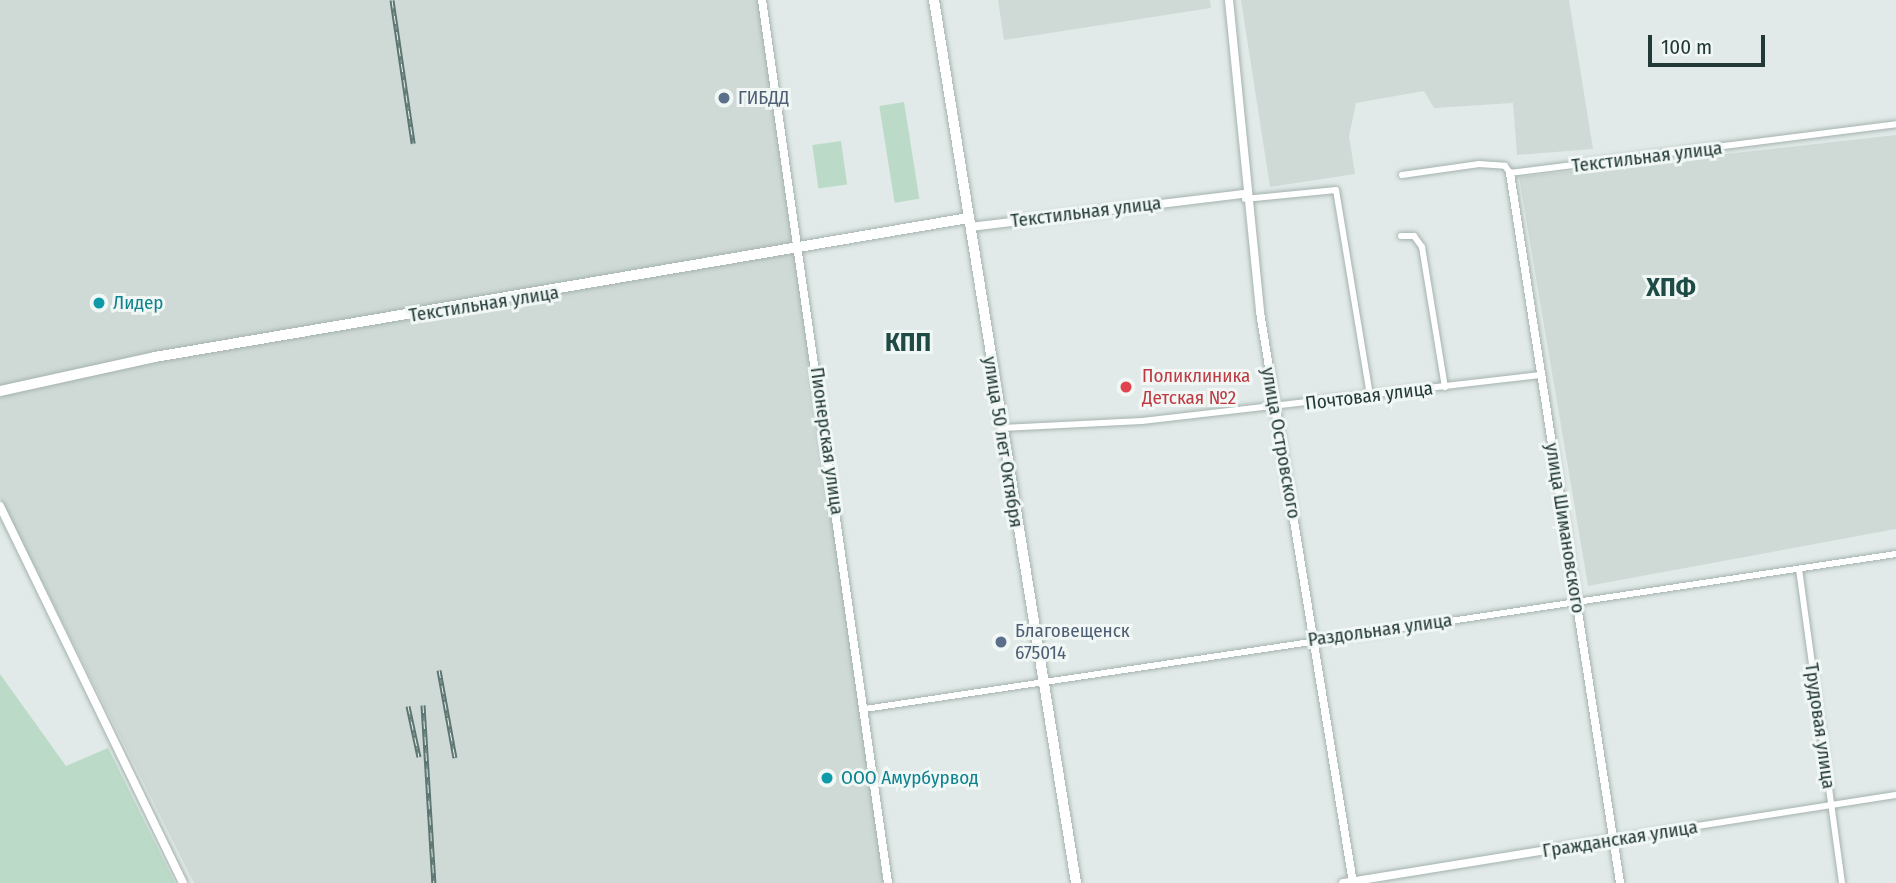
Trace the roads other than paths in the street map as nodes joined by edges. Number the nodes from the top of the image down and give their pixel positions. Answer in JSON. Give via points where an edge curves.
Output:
{"nodes":[{"id":1,"x":762,"y":0,"type":"edge"},
{"id":2,"x":934,"y":0,"type":"edge"},
{"id":3,"x":1229,"y":0,"type":"edge"},
{"id":4,"x":1896,"y":124,"type":"edge"},
{"id":5,"x":1510,"y":173,"type":"junction"},
{"id":6,"x":1402,"y":175,"type":"dead end"},
{"id":7,"x":1244,"y":197,"type":"junction"},
{"id":8,"x":969,"y":223,"type":"junction"},
{"id":9,"x":1401,"y":236,"type":"dead end"},
{"id":10,"x":801,"y":252,"type":"junction"},
{"id":11,"x":1542,"y":376,"type":"junction"},
{"id":12,"x":1445,"y":387,"type":"junction"},
{"id":13,"x":0,"y":391,"type":"edge"},
{"id":14,"x":1370,"y":396,"type":"junction"},
{"id":15,"x":1275,"y":406,"type":"junction"},
{"id":16,"x":1000,"y":428,"type":"junction"},
{"id":17,"x":0,"y":506,"type":"edge"},
{"id":18,"x":1896,"y":554,"type":"edge"},
{"id":19,"x":1799,"y":569,"type":"junction"},
{"id":20,"x":1577,"y":601,"type":"junction"},
{"id":21,"x":1314,"y":639,"type":"junction"},
{"id":22,"x":1042,"y":681,"type":"junction"},
{"id":23,"x":865,"y":709,"type":"junction"},
{"id":24,"x":1896,"y":795,"type":"edge"},
{"id":25,"x":1830,"y":806,"type":"junction"},
{"id":26,"x":1614,"y":839,"type":"junction"},
{"id":27,"x":1353,"y":882,"type":"edge"},
{"id":28,"x":183,"y":883,"type":"edge"},
{"id":29,"x":888,"y":883,"type":"edge"},
{"id":30,"x":1076,"y":883,"type":"edge"},
{"id":31,"x":1343,"y":883,"type":"edge"},
{"id":32,"x":1620,"y":883,"type":"edge"},
{"id":33,"x":1842,"y":883,"type":"edge"}],
"edges":[{"from":1,"to":10,"type":"street","name":"Пионерская улица"},
{"from":2,"to":8,"type":"main road","name":"улица 50 лет Октября"},
{"from":3,"to":7,"type":"street","name":"улица Островского"},
{"from":4,"to":5,"type":"street","name":"Текстильная улица"},
{"from":5,"to":6,"type":"street","name":"Текстильная улица","via":[[1479,164]]},
{"from":5,"to":11,"type":"street","name":"улица Шимановского"},
{"from":7,"to":8,"type":"street","name":"Текстильная улица"},
{"from":7,"to":14,"type":"street","name":"Текстильная улица","via":[[1336,190]]},
{"from":7,"to":15,"type":"street","name":"улица Островского"},
{"from":8,"to":10,"type":"main road","name":"Текстильная улица"},
{"from":8,"to":16,"type":"main road","name":"улица 50 лет Октября"},
{"from":9,"to":12,"type":"street","name":"Почтовая улица","via":[[1414,236],[1422,247]]},
{"from":10,"to":13,"type":"main road","name":"Текстильная улица","via":[[281,335]]},
{"from":10,"to":23,"type":"street","name":"Пионерская улица"},
{"from":11,"to":12,"type":"street","name":"Почтовая улица"},
{"from":11,"to":20,"type":"street","name":"улица Шимановского"},
{"from":12,"to":14,"type":"street","name":"Почтовая улица"},
{"from":14,"to":15,"type":"street","name":"Почтовая улица"},
{"from":15,"to":16,"type":"street","name":"Почтовая улица"},
{"from":15,"to":21,"type":"street","name":"улица Островского"},
{"from":16,"to":22,"type":"main road","name":"улица 50 лет Октября"},
{"from":17,"to":28,"type":"street"},
{"from":18,"to":19,"type":"street","name":"Раздольная улица"},
{"from":19,"to":20,"type":"street","name":"Раздольная улица"},
{"from":19,"to":25,"type":"street","name":"Трудовая улица"},
{"from":20,"to":21,"type":"street","name":"Раздольная улица"},
{"from":20,"to":26,"type":"street","name":"улица Шимановского"},
{"from":21,"to":22,"type":"street","name":"Раздольная улица"},
{"from":21,"to":27,"type":"street","name":"улица Островского"},
{"from":22,"to":23,"type":"street","name":"Раздольная улица"},
{"from":22,"to":30,"type":"main road","name":"улица 50 лет Октября"},
{"from":23,"to":29,"type":"street","name":"Пионерская улица"},
{"from":24,"to":25,"type":"street","name":"Гражданская улица"},
{"from":25,"to":26,"type":"street","name":"Гражданская улица"},
{"from":25,"to":33,"type":"street","name":"Трудовая улица"},
{"from":26,"to":27,"type":"street","name":"Гражданская улица"},
{"from":26,"to":32,"type":"street","name":"улица Шимановского"},
{"from":27,"to":31,"type":"street","name":"Гражданская улица"}]}
